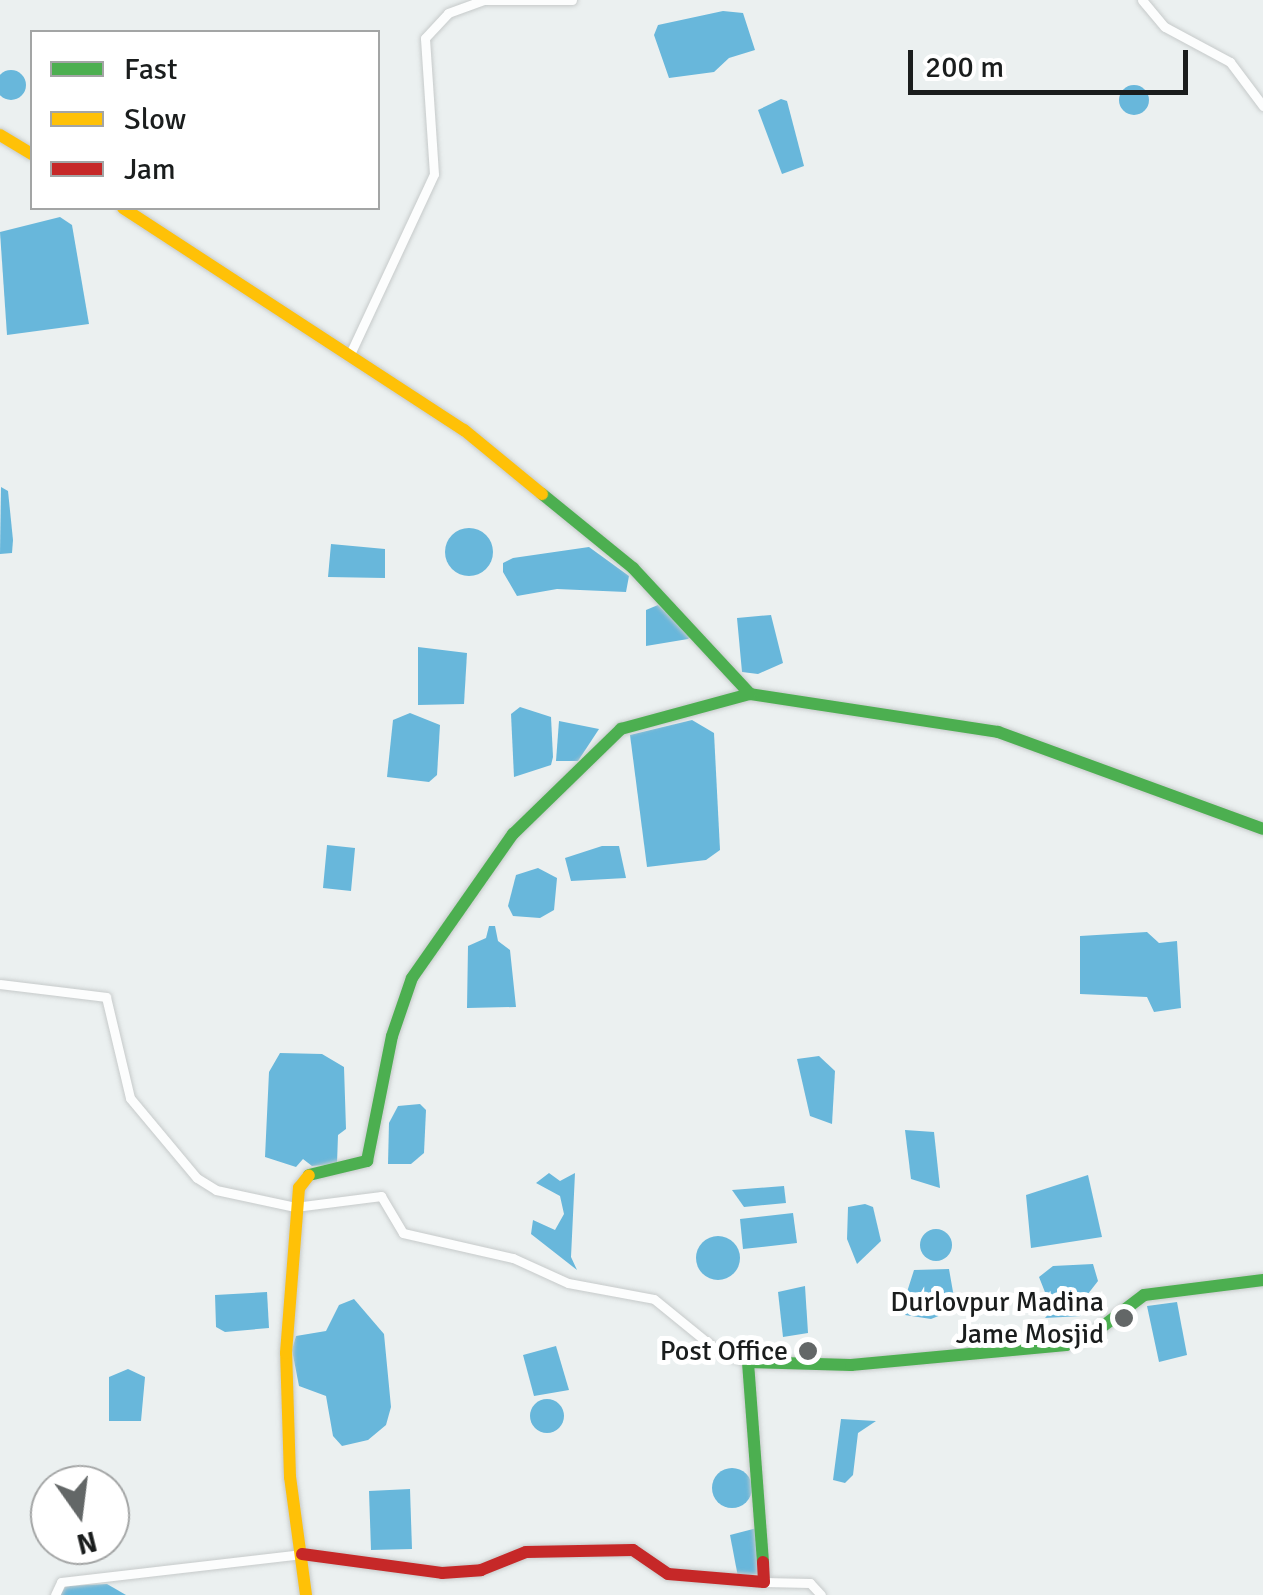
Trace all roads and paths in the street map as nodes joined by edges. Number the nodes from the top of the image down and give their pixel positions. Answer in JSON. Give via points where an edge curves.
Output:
{"nodes":[{"id":1,"x":572,"y":0,"type":"edge"},
{"id":2,"x":1142,"y":0,"type":"edge"},
{"id":3,"x":1263,"y":106,"type":"edge"},
{"id":4,"x":0,"y":134,"type":"edge"},
{"id":5,"x":30,"y":153,"type":"edge"},
{"id":6,"x":126,"y":210,"type":"edge"},
{"id":7,"x":351,"y":352,"type":"junction"},
{"id":8,"x":750,"y":694,"type":"junction"},
{"id":9,"x":1263,"y":830,"type":"edge"},
{"id":10,"x":0,"y":984,"type":"edge"},
{"id":11,"x":294,"y":1207,"type":"junction"},
{"id":12,"x":1263,"y":1280,"type":"edge"},
{"id":13,"x":748,"y":1362,"type":"junction"},
{"id":14,"x":302,"y":1554,"type":"junction"},
{"id":15,"x":764,"y":1582,"type":"junction"},
{"id":16,"x":56,"y":1595,"type":"edge"},
{"id":17,"x":306,"y":1595,"type":"edge"},
{"id":18,"x":821,"y":1595,"type":"edge"}],
"edges":[{"from":1,"to":7,"type":"street","via":[[484,0],[448,12],[426,38],[434,174]]},
{"from":2,"to":3,"type":"street","via":[[1166,27],[1230,62]]},
{"from":4,"to":5,"type":"street"},
{"from":6,"to":7,"type":"street"},
{"from":7,"to":8,"type":"street","via":[[464,430],[634,568]]},
{"from":8,"to":9,"type":"street","via":[[998,732]]},
{"from":8,"to":11,"type":"street","via":[[621,729],[488,864],[412,978],[392,1036],[367,1161],[308,1175]]},
{"from":10,"to":11,"type":"street","via":[[106,997],[130,1098],[186,1165],[240,1200]]},
{"from":11,"to":13,"type":"street","via":[[381,1196],[403,1233],[513,1258],[568,1283],[654,1299],[719,1352]]},
{"from":11,"to":14,"type":"street","via":[[286,1352],[290,1476]]},
{"from":12,"to":13,"type":"street","via":[[1144,1295],[1090,1336],[1066,1345],[852,1365]]},
{"from":13,"to":15,"type":"street"},
{"from":14,"to":15,"type":"street","via":[[442,1573],[481,1570],[526,1552],[633,1550],[668,1574]]},
{"from":14,"to":16,"type":"street","via":[[66,1582],[56,1585]]},
{"from":14,"to":17,"type":"street"},
{"from":15,"to":18,"type":"street","via":[[810,1583]]}]}
